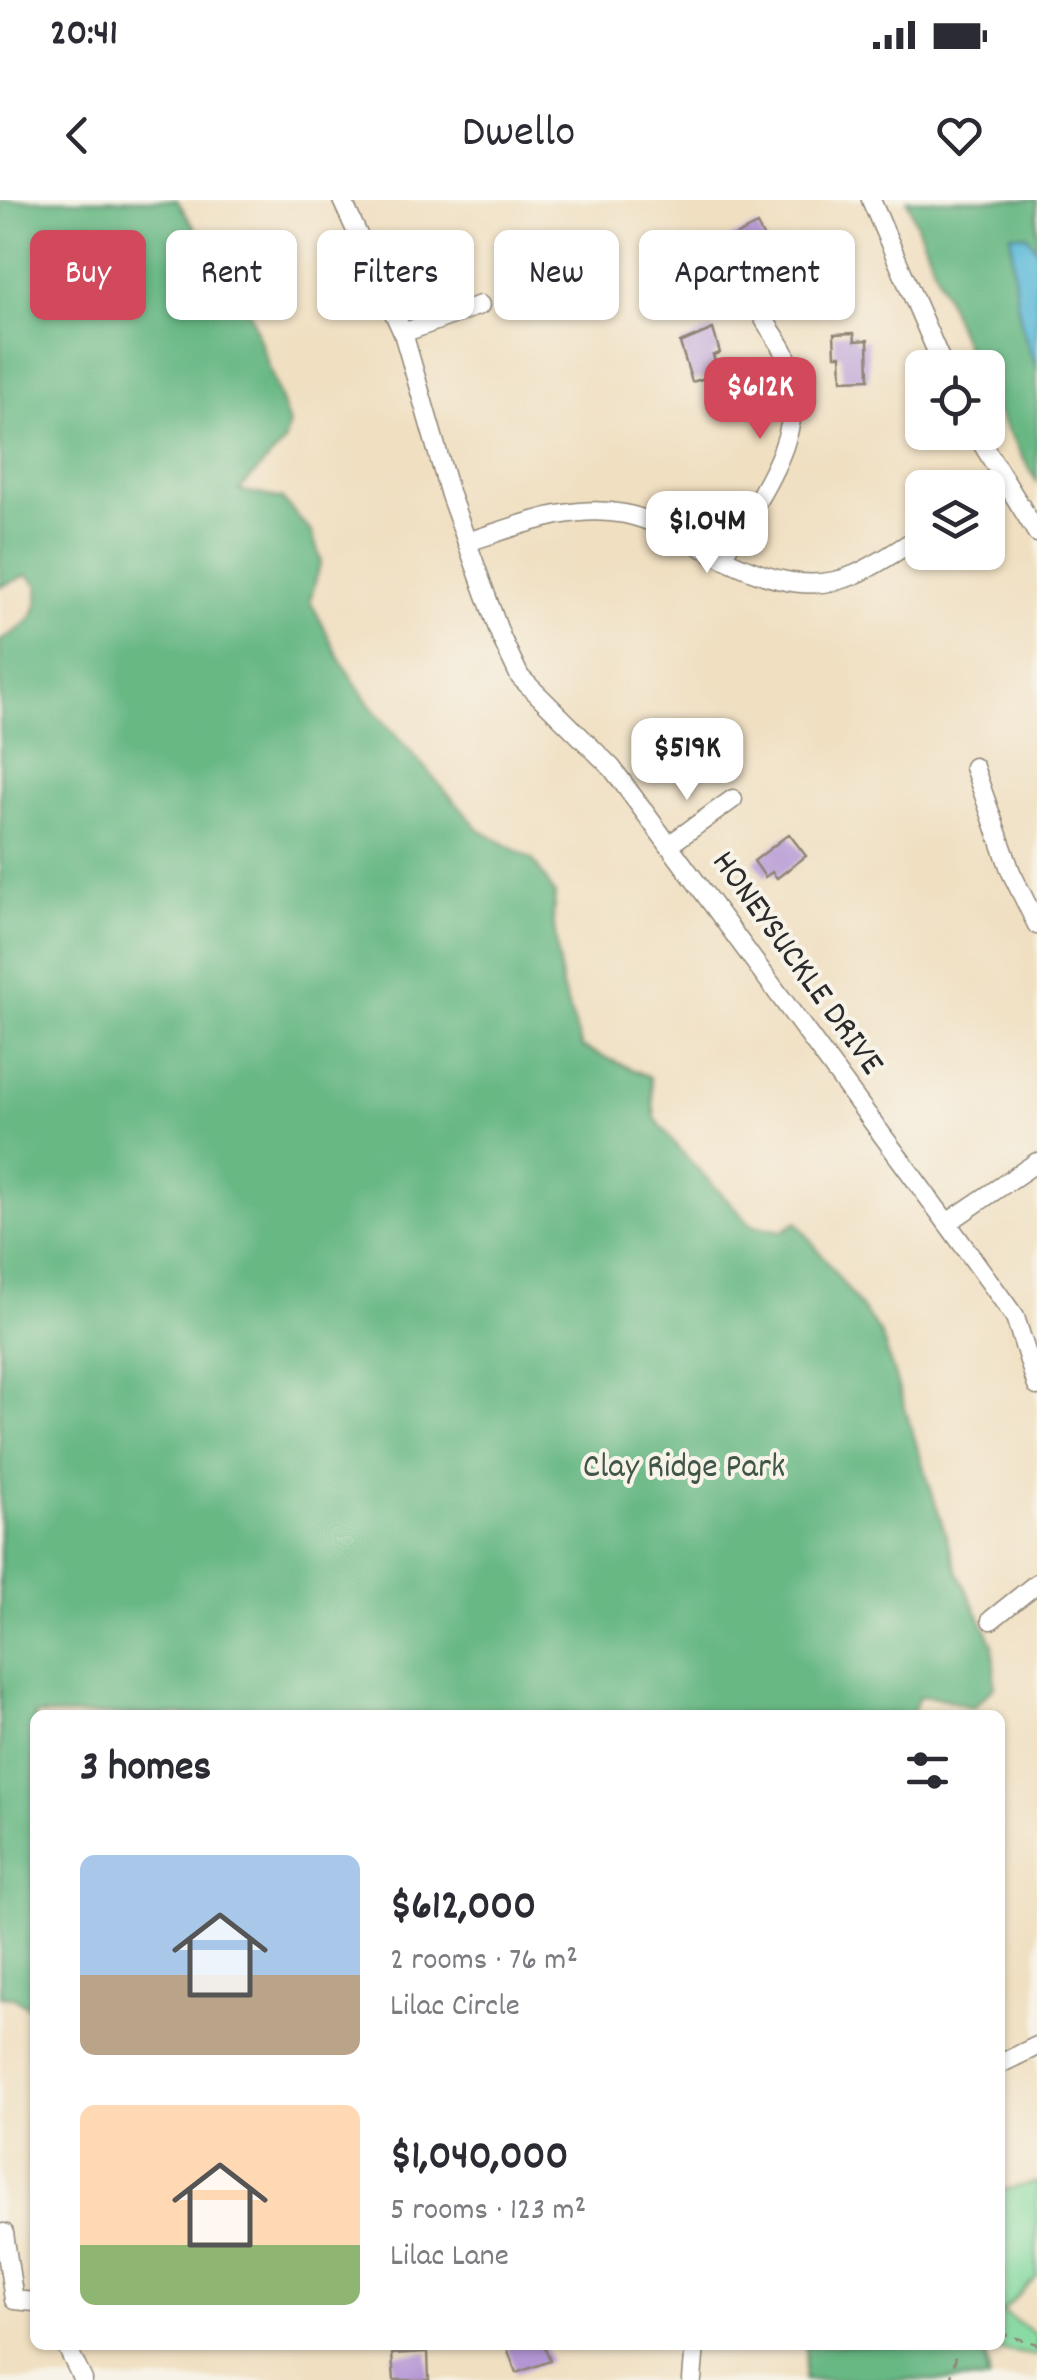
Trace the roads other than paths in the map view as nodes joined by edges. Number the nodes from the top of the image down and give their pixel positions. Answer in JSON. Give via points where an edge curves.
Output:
{"nodes":[{"id":1,"x":342,"y":200,"type":"edge"},
{"id":2,"x":872,"y":200,"type":"edge"},
{"id":3,"x":480,"y":305,"type":"dead end"},
{"id":4,"x":764,"y":320,"type":"dead end"},
{"id":5,"x":403,"y":334,"type":"junction"},
{"id":6,"x":936,"y":350,"type":"edge"},
{"id":7,"x":986,"y":450,"type":"edge"},
{"id":8,"x":1007,"y":485,"type":"joint"},
{"id":9,"x":1037,"y":533,"type":"edge"},
{"id":10,"x":467,"y":542,"type":"junction"},
{"id":11,"x":905,"y":545,"type":"edge"},
{"id":12,"x":722,"y":557,"type":"junction"},
{"id":13,"x":974,"y":767,"type":"dead end"},
{"id":14,"x":733,"y":799,"type":"dead end"},
{"id":15,"x":669,"y":845,"type":"junction"},
{"id":16,"x":1037,"y":926,"type":"edge"},
{"id":17,"x":1037,"y":1162,"type":"edge"},
{"id":18,"x":947,"y":1223,"type":"junction"},
{"id":19,"x":1037,"y":1386,"type":"edge"},
{"id":20,"x":1037,"y":1583,"type":"edge"},
{"id":21,"x":991,"y":1620,"type":"dead end"},
{"id":22,"x":1037,"y":2046,"type":"edge"},
{"id":23,"x":1005,"y":2062,"type":"edge"},
{"id":24,"x":4,"y":2233,"type":"dead end"},
{"id":25,"x":7,"y":2300,"type":"edge"},
{"id":26,"x":69,"y":2350,"type":"edge"},
{"id":27,"x":695,"y":2350,"type":"edge"},
{"id":28,"x":84,"y":2380,"type":"edge"},
{"id":29,"x":692,"y":2380,"type":"edge"}],
"edges":[{"from":1,"to":5,"type":"street","name":"HONEYSUCKLE DRIVE"},
{"from":2,"to":6,"type":"street"},
{"from":3,"to":5,"type":"street"},
{"from":4,"to":12,"type":"street","via":[[785,354],[793,412],[787,441]]},
{"from":5,"to":10,"type":"street","name":"HONEYSUCKLE DRIVE"},
{"from":7,"to":8,"type":"street"},
{"from":8,"to":9,"type":"street"},
{"from":10,"to":12,"type":"street","via":[[564,511],[621,513],[664,524]]},
{"from":10,"to":15,"type":"street","name":"HONEYSUCKLE DRIVE","via":[[520,678],[612,768]]},
{"from":11,"to":12,"type":"street","via":[[854,575],[818,584],[782,581]]},
{"from":13,"to":16,"type":"street","via":[[1010,872]]},
{"from":14,"to":15,"type":"street"},
{"from":15,"to":18,"type":"street","name":"HONEYSUCKLE DRIVE"},
{"from":17,"to":18,"type":"street"},
{"from":18,"to":19,"type":"street","name":"HONEYSUCKLE DRIVE","via":[[1015,1317]]},
{"from":20,"to":21,"type":"street"},
{"from":22,"to":23,"type":"street"},
{"from":24,"to":25,"type":"street"},
{"from":26,"to":28,"type":"street"},
{"from":27,"to":29,"type":"street"}]}
